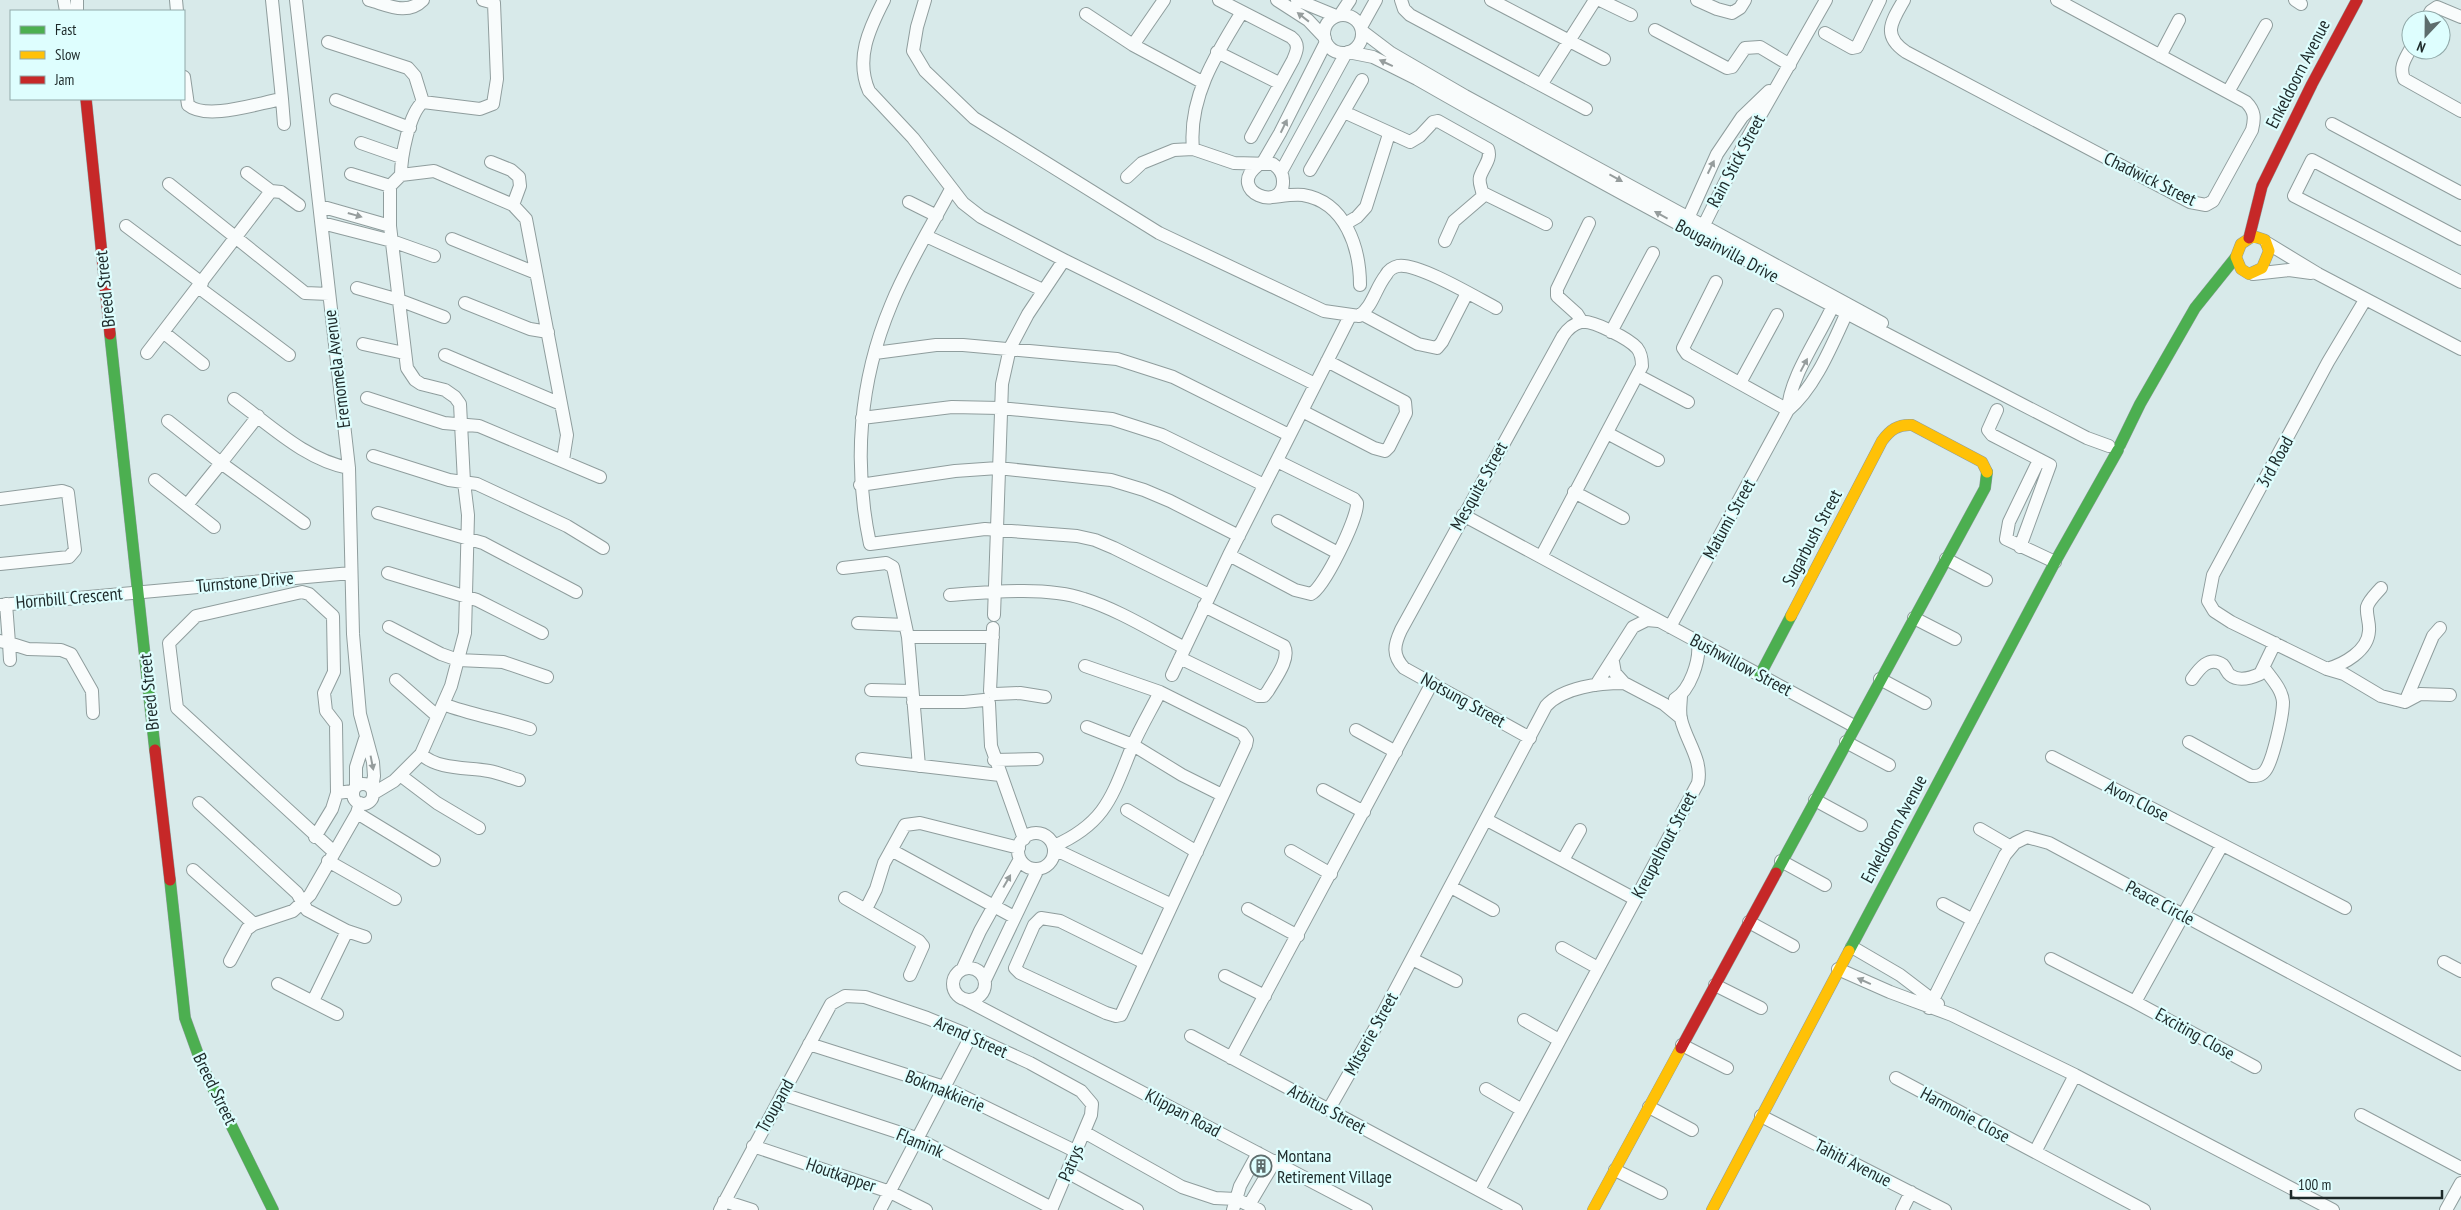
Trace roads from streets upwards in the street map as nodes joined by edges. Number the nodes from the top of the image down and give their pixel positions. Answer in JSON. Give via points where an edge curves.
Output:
{"nodes":[{"id":1,"x":272,"y":0,"type":"edge"},
{"id":2,"x":296,"y":0,"type":"edge"},
{"id":3,"x":368,"y":0,"type":"edge"},
{"id":4,"x":423,"y":0,"type":"edge"},
{"id":5,"x":884,"y":0,"type":"edge"},
{"id":6,"x":925,"y":0,"type":"edge"},
{"id":7,"x":1164,"y":0,"type":"edge"},
{"id":8,"x":1219,"y":0,"type":"edge"},
{"id":9,"x":1277,"y":0,"type":"edge"},
{"id":10,"x":1297,"y":0,"type":"edge"},
{"id":11,"x":1350,"y":0,"type":"edge"},
{"id":12,"x":1376,"y":0,"type":"edge"},
{"id":13,"x":1401,"y":0,"type":"edge"},
{"id":14,"x":1491,"y":0,"type":"edge"},
{"id":15,"x":1595,"y":0,"type":"edge"},
{"id":16,"x":1600,"y":0,"type":"edge"},
{"id":17,"x":1697,"y":0,"type":"edge"},
{"id":18,"x":1745,"y":0,"type":"edge"},
{"id":19,"x":1826,"y":0,"type":"edge"},
{"id":20,"x":1880,"y":0,"type":"edge"},
{"id":21,"x":1904,"y":0,"type":"edge"},
{"id":22,"x":2057,"y":0,"type":"edge"},
{"id":23,"x":2357,"y":0,"type":"edge"},
{"id":24,"x":490,"y":1,"type":"edge"},
{"id":25,"x":2432,"y":10,"type":"edge"},
{"id":26,"x":2444,"y":10,"type":"edge"},
{"id":27,"x":1242,"y":12,"type":"junction"},
{"id":28,"x":1086,"y":14,"type":"dead end"},
{"id":29,"x":1338,"y":15,"type":"junction"},
{"id":30,"x":1631,"y":15,"type":"dead end"},
{"id":31,"x":2179,"y":20,"type":"dead end"},
{"id":32,"x":2266,"y":25,"type":"dead end"},
{"id":33,"x":1362,"y":29,"type":"junction"},
{"id":34,"x":1655,"y":30,"type":"dead end"},
{"id":35,"x":1825,"y":33,"type":"dead end"},
{"id":36,"x":1325,"y":40,"type":"junction"},
{"id":37,"x":1569,"y":41,"type":"junction"},
{"id":38,"x":328,"y":42,"type":"dead end"},
{"id":39,"x":1133,"y":45,"type":"junction"},
{"id":40,"x":1218,"y":52,"type":"junction"},
{"id":41,"x":1347,"y":52,"type":"junction"},
{"id":42,"x":2160,"y":56,"type":"junction"},
{"id":43,"x":1604,"y":59,"type":"dead end"},
{"id":44,"x":2404,"y":60,"type":"edge"},
{"id":45,"x":1790,"y":65,"type":"junction"},
{"id":46,"x":1362,"y":80,"type":"dead end"},
{"id":47,"x":1202,"y":82,"type":"junction"},
{"id":48,"x":1279,"y":83,"type":"junction"},
{"id":49,"x":185,"y":84,"type":"edge"},
{"id":50,"x":1541,"y":85,"type":"junction"},
{"id":51,"x":1776,"y":87,"type":"junction"},
{"id":52,"x":2228,"y":92,"type":"junction"},
{"id":53,"x":282,"y":99,"type":"junction"},
{"id":54,"x":78,"y":100,"type":"edge"},
{"id":55,"x":86,"y":100,"type":"edge"},
{"id":56,"x":336,"y":100,"type":"dead end"},
{"id":57,"x":423,"y":102,"type":"junction"},
{"id":58,"x":1586,"y":109,"type":"dead end"},
{"id":59,"x":2461,"y":111,"type":"edge"},
{"id":60,"x":1344,"y":112,"type":"junction"},
{"id":61,"x":284,"y":124,"type":"dead end"},
{"id":62,"x":2332,"y":124,"type":"dead end"},
{"id":63,"x":410,"y":128,"type":"junction"},
{"id":64,"x":1389,"y":134,"type":"junction"},
{"id":65,"x":1251,"y":137,"type":"dead end"},
{"id":66,"x":362,"y":143,"type":"dead end"},
{"id":67,"x":1193,"y":149,"type":"junction"},
{"id":68,"x":90,"y":156,"type":"junction"},
{"id":69,"x":401,"y":157,"type":"junction"},
{"id":70,"x":491,"y":162,"type":"dead end"},
{"id":71,"x":1234,"y":163,"type":"junction"},
{"id":72,"x":1260,"y":165,"type":"junction"},
{"id":73,"x":2273,"y":166,"type":"junction"},
{"id":74,"x":1310,"y":170,"type":"dead end"},
{"id":75,"x":247,"y":173,"type":"dead end"},
{"id":76,"x":351,"y":174,"type":"dead end"},
{"id":77,"x":401,"y":175,"type":"junction"},
{"id":78,"x":1282,"y":175,"type":"junction"},
{"id":79,"x":1127,"y":177,"type":"dead end"},
{"id":80,"x":169,"y":184,"type":"dead end"},
{"id":81,"x":1249,"y":184,"type":"junction"},
{"id":82,"x":390,"y":186,"type":"junction"},
{"id":83,"x":950,"y":189,"type":"junction"},
{"id":84,"x":271,"y":192,"type":"junction"},
{"id":85,"x":1483,"y":193,"type":"junction"},
{"id":86,"x":2461,"y":193,"type":"edge"},
{"id":87,"x":1301,"y":195,"type":"junction"},
{"id":88,"x":1272,"y":197,"type":"junction"},
{"id":89,"x":909,"y":202,"type":"dead end"},
{"id":90,"x":513,"y":204,"type":"junction"},
{"id":91,"x":299,"y":205,"type":"dead end"},
{"id":92,"x":320,"y":206,"type":"junction"},
{"id":93,"x":937,"y":216,"type":"junction"},
{"id":94,"x":322,"y":223,"type":"junction"},
{"id":95,"x":1589,"y":223,"type":"dead end"},
{"id":96,"x":1686,"y":223,"type":"junction"},
{"id":97,"x":1346,"y":224,"type":"junction"},
{"id":98,"x":1546,"y":224,"type":"dead end"},
{"id":99,"x":126,"y":226,"type":"dead end"},
{"id":100,"x":390,"y":226,"type":"junction"},
{"id":101,"x":1701,"y":230,"type":"junction"},
{"id":102,"x":926,"y":236,"type":"junction"},
{"id":103,"x":237,"y":237,"type":"junction"},
{"id":104,"x":2249,"y":238,"type":"junction"},
{"id":105,"x":452,"y":239,"type":"dead end"},
{"id":106,"x":2461,"y":239,"type":"edge"},
{"id":107,"x":392,"y":241,"type":"junction"},
{"id":108,"x":1446,"y":241,"type":"dead end"},
{"id":109,"x":2266,"y":241,"type":"junction"},
{"id":110,"x":1653,"y":253,"type":"dead end"},
{"id":111,"x":434,"y":256,"type":"dead end"},
{"id":112,"x":2236,"y":257,"type":"junction"},
{"id":113,"x":1064,"y":260,"type":"junction"},
{"id":114,"x":536,"y":272,"type":"junction"},
{"id":115,"x":2249,"y":273,"type":"junction"},
{"id":116,"x":2318,"y":274,"type":"junction"},
{"id":117,"x":1716,"y":282,"type":"dead end"},
{"id":118,"x":2214,"y":282,"type":"junction"},
{"id":119,"x":2461,"y":282,"type":"edge"},
{"id":120,"x":200,"y":285,"type":"junction"},
{"id":121,"x":1360,"y":285,"type":"dead end"},
{"id":122,"x":357,"y":288,"type":"dead end"},
{"id":123,"x":1043,"y":290,"type":"junction"},
{"id":124,"x":1467,"y":293,"type":"junction"},
{"id":125,"x":329,"y":294,"type":"junction"},
{"id":126,"x":399,"y":300,"type":"junction"},
{"id":127,"x":2365,"y":300,"type":"junction"},
{"id":128,"x":465,"y":303,"type":"dead end"},
{"id":129,"x":1834,"y":303,"type":"junction"},
{"id":130,"x":1496,"y":308,"type":"dead end"},
{"id":131,"x":1848,"y":310,"type":"junction"},
{"id":132,"x":1356,"y":315,"type":"junction"},
{"id":133,"x":1777,"y":315,"type":"dead end"},
{"id":134,"x":444,"y":318,"type":"dead end"},
{"id":135,"x":1582,"y":322,"type":"junction"},
{"id":136,"x":162,"y":332,"type":"junction"},
{"id":137,"x":548,"y":332,"type":"junction"},
{"id":138,"x":1611,"y":332,"type":"junction"},
{"id":139,"x":363,"y":344,"type":"dead end"},
{"id":140,"x":1010,"y":348,"type":"junction"},
{"id":141,"x":2461,"y":350,"type":"edge"},
{"id":142,"x":147,"y":353,"type":"dead end"},
{"id":143,"x":404,"y":353,"type":"junction"},
{"id":144,"x":876,"y":353,"type":"junction"},
{"id":145,"x":289,"y":354,"type":"dead end"},
{"id":146,"x":445,"y":355,"type":"dead end"},
{"id":147,"x":1327,"y":361,"type":"junction"},
{"id":148,"x":203,"y":364,"type":"dead end"},
{"id":149,"x":1639,"y":376,"type":"junction"},
{"id":150,"x":1740,"y":383,"type":"junction"},
{"id":151,"x":1315,"y":384,"type":"junction"},
{"id":152,"x":366,"y":398,"type":"dead end"},
{"id":153,"x":234,"y":399,"type":"dead end"},
{"id":154,"x":1688,"y":402,"type":"dead end"},
{"id":155,"x":561,"y":404,"type":"junction"},
{"id":156,"x":1000,"y":408,"type":"junction"},
{"id":157,"x":1788,"y":410,"type":"junction"},
{"id":158,"x":1997,"y":410,"type":"dead end"},
{"id":159,"x":1302,"y":411,"type":"junction"},
{"id":160,"x":258,"y":416,"type":"junction"},
{"id":161,"x":862,"y":418,"type":"junction"},
{"id":162,"x":168,"y":421,"type":"dead end"},
{"id":163,"x":462,"y":426,"type":"junction"},
{"id":164,"x":1607,"y":433,"type":"junction"},
{"id":165,"x":1290,"y":435,"type":"junction"},
{"id":166,"x":2114,"y":445,"type":"junction"},
{"id":167,"x":373,"y":456,"type":"dead end"},
{"id":168,"x":562,"y":460,"type":"junction"},
{"id":169,"x":1658,"y":460,"type":"dead end"},
{"id":170,"x":2039,"y":460,"type":"junction"},
{"id":171,"x":1277,"y":461,"type":"junction"},
{"id":172,"x":221,"y":463,"type":"junction"},
{"id":173,"x":348,"y":468,"type":"junction"},
{"id":174,"x":998,"y":468,"type":"junction"},
{"id":175,"x":600,"y":477,"type":"dead end"},
{"id":176,"x":155,"y":480,"type":"dead end"},
{"id":177,"x":464,"y":482,"type":"junction"},
{"id":178,"x":860,"y":485,"type":"junction"},
{"id":179,"x":1264,"y":485,"type":"junction"},
{"id":180,"x":1574,"y":492,"type":"junction"},
{"id":181,"x":0,"y":499,"type":"edge"},
{"id":182,"x":187,"y":506,"type":"junction"},
{"id":183,"x":378,"y":513,"type":"dead end"},
{"id":184,"x":1463,"y":515,"type":"junction"},
{"id":185,"x":1623,"y":518,"type":"dead end"},
{"id":186,"x":1278,"y":521,"type":"dead end"},
{"id":187,"x":304,"y":523,"type":"dead end"},
{"id":188,"x":214,"y":527,"type":"dead end"},
{"id":189,"x":996,"y":530,"type":"junction"},
{"id":190,"x":1239,"y":536,"type":"junction"},
{"id":191,"x":468,"y":540,"type":"junction"},
{"id":192,"x":2020,"y":547,"type":"junction"},
{"id":193,"x":602,"y":548,"type":"dead end"},
{"id":194,"x":1338,"y":553,"type":"junction"},
{"id":195,"x":1229,"y":555,"type":"junction"},
{"id":196,"x":1540,"y":556,"type":"junction"},
{"id":197,"x":1946,"y":559,"type":"junction"},
{"id":198,"x":2055,"y":562,"type":"junction"},
{"id":199,"x":0,"y":564,"type":"edge"},
{"id":200,"x":843,"y":568,"type":"dead end"},
{"id":201,"x":351,"y":573,"type":"junction"},
{"id":202,"x":388,"y":573,"type":"dead end"},
{"id":203,"x":1986,"y":580,"type":"dead end"},
{"id":204,"x":2381,"y":588,"type":"dead end"},
{"id":205,"x":994,"y":591,"type":"junction"},
{"id":206,"x":138,"y":592,"type":"junction"},
{"id":207,"x":576,"y":592,"type":"dead end"},
{"id":208,"x":950,"y":595,"type":"dead end"},
{"id":209,"x":466,"y":597,"type":"junction"},
{"id":210,"x":1207,"y":601,"type":"junction"},
{"id":211,"x":3,"y":604,"type":"edge"},
{"id":212,"x":1627,"y":604,"type":"junction"},
{"id":213,"x":1914,"y":618,"type":"junction"},
{"id":214,"x":1658,"y":621,"type":"junction"},
{"id":215,"x":858,"y":623,"type":"dead end"},
{"id":216,"x":389,"y":627,"type":"dead end"},
{"id":217,"x":993,"y":627,"type":"junction"},
{"id":218,"x":1670,"y":627,"type":"junction"},
{"id":219,"x":2440,"y":628,"type":"dead end"},
{"id":220,"x":906,"y":631,"type":"junction"},
{"id":221,"x":1630,"y":631,"type":"junction"},
{"id":222,"x":542,"y":633,"type":"dead end"},
{"id":223,"x":1955,"y":639,"type":"dead end"},
{"id":224,"x":5,"y":642,"type":"edge"},
{"id":225,"x":2275,"y":643,"type":"junction"},
{"id":226,"x":1698,"y":644,"type":"junction"},
{"id":227,"x":1715,"y":652,"type":"junction"},
{"id":228,"x":1182,"y":653,"type":"junction"},
{"id":229,"x":10,"y":660,"type":"dead end"},
{"id":230,"x":458,"y":660,"type":"junction"},
{"id":231,"x":1397,"y":660,"type":"joint"},
{"id":232,"x":1613,"y":662,"type":"junction"},
{"id":233,"x":1696,"y":665,"type":"junction"},
{"id":234,"x":1085,"y":666,"type":"dead end"},
{"id":235,"x":2264,"y":668,"type":"junction"},
{"id":236,"x":2327,"y":669,"type":"junction"},
{"id":237,"x":1172,"y":675,"type":"dead end"},
{"id":238,"x":1760,"y":675,"type":"junction"},
{"id":239,"x":547,"y":676,"type":"dead end"},
{"id":240,"x":1880,"y":679,"type":"junction"},
{"id":241,"x":2192,"y":679,"type":"dead end"},
{"id":242,"x":396,"y":680,"type":"dead end"},
{"id":243,"x":1432,"y":683,"type":"junction"},
{"id":244,"x":1624,"y":683,"type":"junction"},
{"id":245,"x":1596,"y":685,"type":"junction"},
{"id":246,"x":872,"y":690,"type":"dead end"},
{"id":247,"x":1160,"y":692,"type":"junction"},
{"id":248,"x":1681,"y":695,"type":"junction"},
{"id":249,"x":2450,"y":695,"type":"dead end"},
{"id":250,"x":913,"y":696,"type":"junction"},
{"id":251,"x":990,"y":697,"type":"junction"},
{"id":252,"x":1046,"y":697,"type":"dead end"},
{"id":253,"x":2405,"y":702,"type":"junction"},
{"id":254,"x":1925,"y":703,"type":"dead end"},
{"id":255,"x":1664,"y":704,"type":"junction"},
{"id":256,"x":440,"y":709,"type":"junction"},
{"id":257,"x":93,"y":713,"type":"dead end"},
{"id":258,"x":1681,"y":718,"type":"junction"},
{"id":259,"x":1087,"y":726,"type":"dead end"},
{"id":260,"x":1854,"y":726,"type":"junction"},
{"id":261,"x":530,"y":729,"type":"dead end"},
{"id":262,"x":1356,"y":730,"type":"dead end"},
{"id":263,"x":365,"y":738,"type":"junction"},
{"id":264,"x":1530,"y":738,"type":"junction"},
{"id":265,"x":1846,"y":742,"type":"junction"},
{"id":266,"x":2189,"y":742,"type":"dead end"},
{"id":267,"x":1133,"y":745,"type":"junction"},
{"id":268,"x":1396,"y":752,"type":"junction"},
{"id":269,"x":421,"y":754,"type":"junction"},
{"id":270,"x":2052,"y":757,"type":"dead end"},
{"id":271,"x":1037,"y":758,"type":"dead end"},
{"id":272,"x":862,"y":759,"type":"dead end"},
{"id":273,"x":994,"y":760,"type":"junction"},
{"id":274,"x":1889,"y":765,"type":"dead end"},
{"id":275,"x":919,"y":766,"type":"junction"},
{"id":276,"x":400,"y":775,"type":"junction"},
{"id":277,"x":1000,"y":775,"type":"junction"},
{"id":278,"x":519,"y":780,"type":"dead end"},
{"id":279,"x":355,"y":789,"type":"junction"},
{"id":280,"x":373,"y":790,"type":"junction"},
{"id":281,"x":1323,"y":790,"type":"dead end"},
{"id":282,"x":338,"y":793,"type":"junction"},
{"id":283,"x":1222,"y":796,"type":"junction"},
{"id":284,"x":1815,"y":800,"type":"junction"},
{"id":285,"x":199,"y":803,"type":"dead end"},
{"id":286,"x":358,"y":808,"type":"junction"},
{"id":287,"x":1127,"y":810,"type":"dead end"},
{"id":288,"x":1364,"y":812,"type":"junction"},
{"id":289,"x":1487,"y":820,"type":"junction"},
{"id":290,"x":1861,"y":825,"type":"dead end"},
{"id":291,"x":478,"y":828,"type":"dead end"},
{"id":292,"x":1980,"y":829,"type":"dead end"},
{"id":293,"x":1580,"y":830,"type":"dead end"},
{"id":294,"x":315,"y":837,"type":"junction"},
{"id":295,"x":2222,"y":845,"type":"junction"},
{"id":296,"x":1054,"y":847,"type":"junction"},
{"id":297,"x":2011,"y":847,"type":"junction"},
{"id":298,"x":1021,"y":849,"type":"junction"},
{"id":299,"x":891,"y":850,"type":"junction"},
{"id":300,"x":1197,"y":852,"type":"junction"},
{"id":301,"x":1291,"y":852,"type":"dead end"},
{"id":302,"x":331,"y":857,"type":"junction"},
{"id":303,"x":434,"y":860,"type":"dead end"},
{"id":304,"x":1563,"y":860,"type":"junction"},
{"id":305,"x":1781,"y":861,"type":"junction"},
{"id":306,"x":1038,"y":869,"type":"junction"},
{"id":307,"x":193,"y":870,"type":"dead end"},
{"id":308,"x":1331,"y":874,"type":"junction"},
{"id":309,"x":1825,"y":885,"type":"dead end"},
{"id":310,"x":1451,"y":887,"type":"junction"},
{"id":311,"x":845,"y":898,"type":"dead end"},
{"id":312,"x":395,"y":899,"type":"dead end"},
{"id":313,"x":1635,"y":899,"type":"junction"},
{"id":314,"x":303,"y":903,"type":"junction"},
{"id":315,"x":1944,"y":904,"type":"dead end"},
{"id":316,"x":1172,"y":905,"type":"junction"},
{"id":317,"x":993,"y":906,"type":"junction"},
{"id":318,"x":2345,"y":908,"type":"dead end"},
{"id":319,"x":866,"y":909,"type":"junction"},
{"id":320,"x":1248,"y":909,"type":"dead end"},
{"id":321,"x":1493,"y":910,"type":"dead end"},
{"id":322,"x":2182,"y":915,"type":"junction"},
{"id":323,"x":1014,"y":917,"type":"junction"},
{"id":324,"x":1973,"y":920,"type":"junction"},
{"id":325,"x":1749,"y":922,"type":"junction"},
{"id":326,"x":254,"y":924,"type":"junction"},
{"id":327,"x":347,"y":931,"type":"junction"},
{"id":328,"x":1298,"y":936,"type":"junction"},
{"id":329,"x":365,"y":937,"type":"dead end"},
{"id":330,"x":1793,"y":946,"type":"dead end"},
{"id":331,"x":1852,"y":947,"type":"junction"},
{"id":332,"x":1562,"y":948,"type":"dead end"},
{"id":333,"x":1412,"y":959,"type":"junction"},
{"id":334,"x":2051,"y":959,"type":"dead end"},
{"id":335,"x":230,"y":961,"type":"dead end"},
{"id":336,"x":2444,"y":962,"type":"dead end"},
{"id":337,"x":1145,"y":963,"type":"junction"},
{"id":338,"x":963,"y":968,"type":"junction"},
{"id":339,"x":1598,"y":968,"type":"junction"},
{"id":340,"x":1838,"y":969,"type":"junction"},
{"id":341,"x":2461,"y":971,"type":"edge"},
{"id":342,"x":910,"y":975,"type":"dead end"},
{"id":343,"x":1225,"y":976,"type":"dead end"},
{"id":344,"x":985,"y":980,"type":"junction"},
{"id":345,"x":1456,"y":981,"type":"dead end"},
{"id":346,"x":278,"y":984,"type":"dead end"},
{"id":347,"x":1715,"y":985,"type":"junction"},
{"id":348,"x":981,"y":995,"type":"junction"},
{"id":349,"x":1265,"y":996,"type":"junction"},
{"id":350,"x":966,"y":1000,"type":"junction"},
{"id":351,"x":313,"y":1001,"type":"junction"},
{"id":352,"x":2135,"y":1002,"type":"junction"},
{"id":353,"x":830,"y":1004,"type":"joint"},
{"id":354,"x":1931,"y":1004,"type":"junction"},
{"id":355,"x":1761,"y":1008,"type":"dead end"},
{"id":356,"x":338,"y":1014,"type":"dead end"},
{"id":357,"x":999,"y":1017,"type":"junction"},
{"id":358,"x":1524,"y":1020,"type":"dead end"},
{"id":359,"x":971,"y":1036,"type":"junction"},
{"id":360,"x":1192,"y":1036,"type":"dead end"},
{"id":361,"x":1560,"y":1040,"type":"junction"},
{"id":362,"x":809,"y":1044,"type":"junction"},
{"id":363,"x":1682,"y":1045,"type":"junction"},
{"id":364,"x":1231,"y":1058,"type":"junction"},
{"id":365,"x":2461,"y":1064,"type":"edge"},
{"id":366,"x":2255,"y":1067,"type":"dead end"},
{"id":367,"x":1727,"y":1068,"type":"dead end"},
{"id":368,"x":2075,"y":1075,"type":"junction"},
{"id":369,"x":1896,"y":1078,"type":"dead end"},
{"id":370,"x":944,"y":1087,"type":"junction"},
{"id":371,"x":1486,"y":1090,"type":"dead end"},
{"id":372,"x":782,"y":1094,"type":"junction"},
{"id":373,"x":1649,"y":1107,"type":"junction"},
{"id":374,"x":1329,"y":1109,"type":"junction"},
{"id":375,"x":1522,"y":1110,"type":"junction"},
{"id":376,"x":1091,"y":1115,"type":"joint"},
{"id":377,"x":2361,"y":1115,"type":"dead end"},
{"id":378,"x":1760,"y":1116,"type":"junction"},
{"id":379,"x":1692,"y":1130,"type":"dead end"},
{"id":380,"x":1084,"y":1132,"type":"junction"},
{"id":381,"x":916,"y":1138,"type":"junction"},
{"id":382,"x":753,"y":1146,"type":"junction"},
{"id":383,"x":1075,"y":1152,"type":"junction"},
{"id":384,"x":1258,"y":1152,"type":"junction"},
{"id":385,"x":2035,"y":1152,"type":"junction"},
{"id":386,"x":1275,"y":1161,"type":"junction"},
{"id":387,"x":2461,"y":1168,"type":"edge"},
{"id":388,"x":1615,"y":1170,"type":"junction"},
{"id":389,"x":1067,"y":1172,"type":"junction"},
{"id":390,"x":2461,"y":1182,"type":"edge"},
{"id":391,"x":1479,"y":1190,"type":"junction"},
{"id":392,"x":890,"y":1192,"type":"junction"},
{"id":393,"x":1911,"y":1192,"type":"junction"},
{"id":394,"x":1661,"y":1193,"type":"dead end"},
{"id":395,"x":1235,"y":1204,"type":"edge"},
{"id":396,"x":722,"y":1205,"type":"edge"},
{"id":397,"x":1254,"y":1207,"type":"edge"},
{"id":398,"x":1051,"y":1209,"type":"edge"},
{"id":399,"x":273,"y":1210,"type":"edge"},
{"id":400,"x":752,"y":1210,"type":"edge"},
{"id":401,"x":880,"y":1210,"type":"edge"},
{"id":402,"x":926,"y":1210,"type":"edge"},
{"id":403,"x":1137,"y":1210,"type":"edge"},
{"id":404,"x":1366,"y":1210,"type":"edge"},
{"id":405,"x":1516,"y":1210,"type":"edge"},
{"id":406,"x":1593,"y":1210,"type":"edge"},
{"id":407,"x":1712,"y":1210,"type":"edge"},
{"id":408,"x":1902,"y":1210,"type":"edge"},
{"id":409,"x":1945,"y":1210,"type":"edge"},
{"id":410,"x":2144,"y":1210,"type":"edge"},
{"id":411,"x":2333,"y":1210,"type":"edge"},
{"id":412,"x":2446,"y":1210,"type":"edge"}],
"edges":[{"from":1,"to":53,"type":"street"},
{"from":2,"to":92,"type":"street","name":"Eremomela Avenue"},
{"from":3,"to":4,"type":"street","via":[[406,10]]},
{"from":5,"to":83,"type":"street","via":[[868,31],[863,64],[865,83],[883,108],[913,138]]},
{"from":6,"to":132,"type":"street","via":[[913,51],[925,70],[974,118],[1159,234],[1324,311]]},
{"from":7,"to":39,"type":"street"},
{"from":8,"to":27,"type":"street"},
{"from":36,"to":9,"type":"street","name":"Bougainvilla Drive","one_way":true,"via":[[1308,20]]},
{"from":10,"to":29,"type":"street","name":"Bougainvilla Drive"},
{"from":11,"to":29,"type":"street"},
{"from":12,"to":33,"type":"street"},
{"from":13,"to":50,"type":"street","via":[[1410,15]]},
{"from":14,"to":37,"type":"street"},
{"from":15,"to":37,"type":"street"},
{"from":16,"to":30,"type":"street"},
{"from":17,"to":18,"type":"street","via":[[1717,10],[1732,12]]},
{"from":19,"to":45,"type":"street","name":"Rain Stick Street"},
{"from":20,"to":35,"type":"street","via":[[1857,47],[1852,48]]},
{"from":21,"to":52,"type":"street","name":"Chadwick Street","via":[[1890,32],[1898,47],[2190,202],[2206,205],[2217,196],[2252,130],[2253,110]]},
{"from":22,"to":42,"type":"street","name":"Chadwick Street"},
{"from":23,"to":73,"type":"street","name":"Enkeldoorn Avenue"},
{"from":24,"to":57,"type":"street","via":[[497,80],[493,104],[480,109]]},
{"from":25,"to":26,"type":"street","via":[[2437,7]]},
{"from":27,"to":40,"type":"street"},
{"from":27,"to":48,"type":"street","via":[[1291,37],[1297,44],[1293,60]]},
{"from":28,"to":39,"type":"street"},
{"from":29,"to":33,"type":"street","name":"Bougainvilla Drive","via":[[1351,16]]},
{"from":29,"to":36,"type":"street","via":[[1325,28]]},
{"from":31,"to":42,"type":"street"},
{"from":32,"to":52,"type":"street"},
{"from":33,"to":41,"type":"street","via":[[1361,42]]},
{"from":33,"to":96,"type":"street","name":"Bougainvilla Drive","one_way":true,"via":[[1407,63]]},
{"from":34,"to":45,"type":"street","via":[[1727,68],[1745,48],[1755,46]]},
{"from":36,"to":41,"type":"street","name":"Bougainvilla Drive","via":[[1334,50]]},
{"from":72,"to":36,"type":"street","one_way":true,"via":[[1280,133]]},
{"from":37,"to":43,"type":"street"},
{"from":37,"to":50,"type":"street"},
{"from":38,"to":57,"type":"street","via":[[408,68],[415,76]]},
{"from":39,"to":47,"type":"street"},
{"from":40,"to":47,"type":"street"},
{"from":40,"to":48,"type":"street"},
{"from":41,"to":78,"type":"street"},
{"from":96,"to":41,"type":"street","name":"Bougainvilla Drive","one_way":true,"via":[[1417,79],[1373,58]]},
{"from":42,"to":52,"type":"street","name":"Chadwick Street"},
{"from":44,"to":59,"type":"street","via":[[2401,72],[2404,79]]},
{"from":45,"to":51,"type":"street","name":"Rain Stick Street"},
{"from":46,"to":60,"type":"street"},
{"from":47,"to":67,"type":"street","via":[[1192,126]]},
{"from":48,"to":65,"type":"street"},
{"from":49,"to":53,"type":"street","via":[[188,105],[201,112]]},
{"from":50,"to":58,"type":"street"},
{"from":96,"to":51,"type":"street","name":"Rain Stick Street","one_way":true,"via":[[1729,135],[1742,117]]},
{"from":51,"to":101,"type":"street","name":"Rain Stick Street"},
{"from":53,"to":61,"type":"street"},
{"from":54,"to":68,"type":"street","name":"Breed Street"},
{"from":55,"to":68,"type":"street","name":"Breed Street"},
{"from":56,"to":63,"type":"street"},
{"from":57,"to":63,"type":"street"},
{"from":60,"to":64,"type":"street"},
{"from":60,"to":74,"type":"street"},
{"from":62,"to":86,"type":"street"},
{"from":63,"to":69,"type":"street"},
{"from":64,"to":85,"type":"street","via":[[1415,141],[1433,122],[1438,121],[1484,145],[1489,152],[1480,179]]},
{"from":64,"to":97,"type":"street","via":[[1366,207]]},
{"from":66,"to":69,"type":"street"},
{"from":67,"to":71,"type":"street"},
{"from":67,"to":79,"type":"street","via":[[1163,153],[1142,163]]},
{"from":68,"to":206,"type":"street","name":"Breed Street"},
{"from":69,"to":77,"type":"street"},
{"from":70,"to":90,"type":"street","via":[[519,177],[520,186]]},
{"from":71,"to":72,"type":"street"},
{"from":71,"to":81,"type":"street"},
{"from":72,"to":78,"type":"street","via":[[1273,164]]},
{"from":72,"to":81,"type":"street","via":[[1250,174]]},
{"from":73,"to":104,"type":"street","name":"Enkeldoorn Avenue","via":[[2258,198]]},
{"from":73,"to":109,"type":"street","name":"Enkeldoorn Avenue"},
{"from":75,"to":84,"type":"street"},
{"from":76,"to":82,"type":"street"},
{"from":77,"to":82,"type":"street"},
{"from":77,"to":90,"type":"street","via":[[434,171]]},
{"from":78,"to":87,"type":"street"},
{"from":78,"to":88,"type":"street","via":[[1281,190]]},
{"from":80,"to":103,"type":"street"},
{"from":81,"to":88,"type":"street","via":[[1260,197]]},
{"from":82,"to":100,"type":"street"},
{"from":83,"to":93,"type":"street"},
{"from":83,"to":113,"type":"street","via":[[963,204],[981,216]]},
{"from":84,"to":91,"type":"street","via":[[281,192]]},
{"from":84,"to":103,"type":"street"},
{"from":85,"to":98,"type":"street"},
{"from":85,"to":108,"type":"street","via":[[1479,202],[1454,221]]},
{"from":87,"to":88,"type":"street"},
{"from":87,"to":97,"type":"street","via":[[1324,204]]},
{"from":89,"to":93,"type":"street"},
{"from":90,"to":114,"type":"street","via":[[526,219]]},
{"from":92,"to":94,"type":"street","name":"Eremomela Avenue"},
{"from":92,"to":100,"type":"street","one_way":true},
{"from":93,"to":102,"type":"street"},
{"from":94,"to":107,"type":"street"},
{"from":94,"to":125,"type":"street","name":"Eremomela Avenue"},
{"from":95,"to":135,"type":"street","via":[[1557,289],[1557,296]]},
{"from":96,"to":101,"type":"street","name":"Bougainvilla Drive"},
{"from":97,"to":121,"type":"street","via":[[1358,251]]},
{"from":99,"to":120,"type":"street"},
{"from":100,"to":107,"type":"street"},
{"from":101,"to":129,"type":"street","name":"Bougainvilla Drive"},
{"from":102,"to":123,"type":"street"},
{"from":102,"to":144,"type":"street","via":[[891,303]]},
{"from":103,"to":120,"type":"street"},
{"from":103,"to":125,"type":"street","via":[[305,293]]},
{"from":104,"to":109,"type":"street","via":[[2258,236]]},
{"from":104,"to":112,"type":"street","name":"Enkeldoorn Avenue","via":[[2239,248]]},
{"from":105,"to":114,"type":"street"},
{"from":106,"to":119,"type":"street","via":[[2312,160],[2294,196]]},
{"from":107,"to":111,"type":"street"},
{"from":107,"to":126,"type":"street"},
{"from":109,"to":115,"type":"street","name":"Enkeldoorn Avenue","via":[[2269,251],[2266,263]]},
{"from":109,"to":116,"type":"street"},
{"from":110,"to":138,"type":"street"},
{"from":112,"to":115,"type":"street","via":[[2239,265]]},
{"from":112,"to":118,"type":"street","name":"Enkeldoorn Avenue"},
{"from":113,"to":123,"type":"street"},
{"from":113,"to":151,"type":"street"},
{"from":114,"to":137,"type":"street"},
{"from":115,"to":116,"type":"street","via":[[2289,270]]},
{"from":115,"to":118,"type":"street"},
{"from":116,"to":127,"type":"street"},
{"from":117,"to":150,"type":"street","via":[[1683,348],[1687,354]]},
{"from":118,"to":166,"type":"street","name":"Enkeldoorn Avenue","via":[[2195,308],[2126,430]]},
{"from":120,"to":136,"type":"street"},
{"from":120,"to":145,"type":"street"},
{"from":122,"to":126,"type":"street"},
{"from":123,"to":140,"type":"street"},
{"from":124,"to":130,"type":"street"},
{"from":124,"to":132,"type":"street","via":[[1418,269],[1398,265],[1386,275],[1374,298]]},
{"from":124,"to":132,"type":"street","via":[[1437,348],[1418,344]]},
{"from":125,"to":173,"type":"street","name":"Eremomela Avenue"},
{"from":126,"to":134,"type":"street"},
{"from":126,"to":143,"type":"street"},
{"from":127,"to":141,"type":"street"},
{"from":127,"to":225,"type":"street","name":"3rd Road","via":[[2328,362],[2210,583],[2208,601],[2214,611]]},
{"from":128,"to":137,"type":"street","via":[[530,329]]},
{"from":129,"to":131,"type":"street","name":"Bougainvilla Drive"},
{"from":157,"to":129,"type":"street","name":"Matumi Street","one_way":true,"via":[[1797,377]]},
{"from":131,"to":157,"type":"street","name":"Matumi Street","via":[[1805,394]]},
{"from":131,"to":166,"type":"street","name":"Bougainvilla Drive"},
{"from":132,"to":147,"type":"street"},
{"from":133,"to":150,"type":"street"},
{"from":135,"to":138,"type":"street"},
{"from":135,"to":184,"type":"street","name":"Mesquite Street","via":[[1563,336]]},
{"from":136,"to":142,"type":"street"},
{"from":136,"to":148,"type":"street"},
{"from":137,"to":155,"type":"street"},
{"from":138,"to":149,"type":"street","via":[[1637,348],[1642,366]]},
{"from":139,"to":143,"type":"street"},
{"from":140,"to":144,"type":"street","via":[[936,345]]},
{"from":140,"to":156,"type":"street"},
{"from":140,"to":165,"type":"street","via":[[1117,359],[1149,368]]},
{"from":143,"to":163,"type":"street","via":[[407,368],[415,380],[445,390],[458,400]]},
{"from":144,"to":161,"type":"street"},
{"from":146,"to":155,"type":"street"},
{"from":147,"to":151,"type":"street"},
{"from":147,"to":159,"type":"street","via":[[1405,402],[1406,413],[1398,430],[1389,447],[1379,450]]},
{"from":149,"to":154,"type":"street"},
{"from":149,"to":164,"type":"street"},
{"from":150,"to":157,"type":"street"},
{"from":151,"to":159,"type":"street"},
{"from":152,"to":163,"type":"street"},
{"from":153,"to":160,"type":"street"},
{"from":155,"to":168,"type":"street","via":[[567,435]]},
{"from":156,"to":161,"type":"street","via":[[952,407]]},
{"from":156,"to":174,"type":"street"},
{"from":156,"to":179,"type":"street","via":[[1112,419],[1140,427]]},
{"from":157,"to":218,"type":"street","name":"Matumi Street"},
{"from":158,"to":170,"type":"street","via":[[1988,425],[1992,435]]},
{"from":159,"to":165,"type":"street"},
{"from":160,"to":172,"type":"street"},
{"from":160,"to":173,"type":"street","via":[[309,453]]},
{"from":161,"to":178,"type":"street"},
{"from":162,"to":172,"type":"street"},
{"from":163,"to":168,"type":"street","via":[[479,426]]},
{"from":163,"to":177,"type":"street"},
{"from":164,"to":169,"type":"street"},
{"from":164,"to":180,"type":"street"},
{"from":165,"to":171,"type":"street"},
{"from":166,"to":198,"type":"street","name":"Enkeldoorn Avenue","via":[[2108,465]]},
{"from":167,"to":177,"type":"street"},
{"from":168,"to":175,"type":"street"},
{"from":170,"to":192,"type":"street","via":[[2050,465]]},
{"from":170,"to":192,"type":"street","via":[[2007,530],[2006,539]]},
{"from":171,"to":179,"type":"street"},
{"from":171,"to":194,"type":"street","via":[[1354,499],[1356,517]]},
{"from":172,"to":182,"type":"street"},
{"from":172,"to":187,"type":"street"},
{"from":173,"to":201,"type":"street","name":"Eremomela Avenue"},
{"from":174,"to":178,"type":"street"},
{"from":174,"to":189,"type":"street"},
{"from":174,"to":190,"type":"street","via":[[1111,480],[1170,501]]},
{"from":176,"to":182,"type":"street"},
{"from":177,"to":191,"type":"street"},
{"from":177,"to":193,"type":"street","via":[[477,484],[532,508]]},
{"from":178,"to":189,"type":"street","via":[[870,544]]},
{"from":179,"to":190,"type":"street"},
{"from":180,"to":185,"type":"street"},
{"from":180,"to":196,"type":"street"},
{"from":181,"to":199,"type":"street","via":[[62,491],[68,493],[75,550],[69,557]]},
{"from":182,"to":188,"type":"street"},
{"from":183,"to":191,"type":"street"},
{"from":184,"to":196,"type":"street","name":"Bushwillow Street"},
{"from":184,"to":231,"type":"street","name":"Mesquite Street","via":[[1401,630],[1394,650]]},
{"from":186,"to":194,"type":"street"},
{"from":189,"to":205,"type":"street"},
{"from":189,"to":210,"type":"street","via":[[1095,540]]},
{"from":190,"to":195,"type":"street"},
{"from":191,"to":207,"type":"street","via":[[483,543]]},
{"from":191,"to":209,"type":"street"},
{"from":192,"to":198,"type":"street"},
{"from":194,"to":195,"type":"street","via":[[1321,587],[1311,594],[1295,590]]},
{"from":195,"to":210,"type":"street"},
{"from":196,"to":212,"type":"street","name":"Bushwillow Street"},
{"from":197,"to":203,"type":"street"},
{"from":197,"to":213,"type":"street"},
{"from":197,"to":238,"type":"street","name":"Sugarbush Street","via":[[1988,480],[1986,469],[1982,462],[1920,428],[1903,424],[1891,430],[1882,441]]},
{"from":198,"to":331,"type":"street","name":"Enkeldoorn Avenue"},
{"from":200,"to":220,"type":"street","via":[[891,565],[897,579]]},
{"from":201,"to":206,"type":"street","name":"Turnstone Drive"},
{"from":201,"to":263,"type":"street","name":"Eremomela Avenue","via":[[358,695]]},
{"from":202,"to":209,"type":"street"},
{"from":204,"to":236,"type":"street","via":[[2368,604],[2370,628],[2365,644],[2347,661]]},
{"from":205,"to":208,"type":"street"},
{"from":205,"to":217,"type":"street"},
{"from":205,"to":228,"type":"street","via":[[1084,598]]},
{"from":206,"to":211,"type":"street","name":"Hornbill Crescent"},
{"from":206,"to":399,"type":"street","name":"Breed Street","via":[[186,1018],[205,1072]]},
{"from":209,"to":222,"type":"street","via":[[487,604]]},
{"from":209,"to":230,"type":"street","via":[[465,632]]},
{"from":210,"to":228,"type":"street"},
{"from":210,"to":228,"type":"street","via":[[1284,646],[1286,658],[1268,691],[1264,696],[1258,696]]},
{"from":211,"to":224,"type":"street"},
{"from":212,"to":214,"type":"street","name":"Bushwillow Street"},
{"from":212,"to":221,"type":"street","via":[[1631,617]]},
{"from":213,"to":223,"type":"street"},
{"from":213,"to":240,"type":"street"},
{"from":214,"to":218,"type":"street","name":"Bushwillow Street"},
{"from":214,"to":221,"type":"street","via":[[1641,622]]},
{"from":215,"to":220,"type":"street"},
{"from":216,"to":230,"type":"street"},
{"from":217,"to":220,"type":"street"},
{"from":217,"to":251,"type":"street"},
{"from":218,"to":226,"type":"street","name":"Bushwillow Street"},
{"from":219,"to":253,"type":"street","via":[[2432,636]]},
{"from":220,"to":250,"type":"street"},
{"from":221,"to":232,"type":"street"},
{"from":224,"to":229,"type":"street"},
{"from":224,"to":257,"type":"street","via":[[28,649],[61,650],[71,654],[92,691]]},
{"from":225,"to":235,"type":"street"},
{"from":225,"to":236,"type":"street","name":"3rd Road"},
{"from":226,"to":227,"type":"street","name":"Bushwillow Street"},
{"from":226,"to":233,"type":"street"},
{"from":227,"to":233,"type":"street"},
{"from":227,"to":238,"type":"street","name":"Bushwillow Street"},
{"from":228,"to":237,"type":"street"},
{"from":230,"to":239,"type":"street","via":[[503,662]]},
{"from":230,"to":256,"type":"street"},
{"from":231,"to":243,"type":"street","name":"Notsung Street","via":[[1404,668]]},
{"from":232,"to":244,"type":"street","via":[[1615,673]]},
{"from":232,"to":245,"type":"street"},
{"from":233,"to":248,"type":"street"},
{"from":234,"to":247,"type":"street"},
{"from":235,"to":241,"type":"street","via":[[2260,674],[2241,679],[2230,675],[2223,665],[2210,662],[2202,665]]},
{"from":235,"to":266,"type":"street","via":[[2280,690],[2283,701],[2265,772],[2251,776]]},
{"from":236,"to":253,"type":"street","name":"3rd Road","via":[[2344,674],[2381,696]]},
{"from":238,"to":260,"type":"street","name":"Bushwillow Street"},
{"from":240,"to":254,"type":"street"},
{"from":240,"to":260,"type":"street"},
{"from":242,"to":256,"type":"street"},
{"from":243,"to":264,"type":"street","name":"Notsung Street"},
{"from":243,"to":268,"type":"street"},
{"from":244,"to":245,"type":"street"},
{"from":244,"to":255,"type":"street"},
{"from":245,"to":264,"type":"street","via":[[1551,700]]},
{"from":246,"to":250,"type":"street"},
{"from":247,"to":267,"type":"street"},
{"from":247,"to":283,"type":"street","via":[[1246,736],[1246,745]]},
{"from":248,"to":255,"type":"street"},
{"from":248,"to":258,"type":"street","name":"Kreupelhout Street"},
{"from":249,"to":253,"type":"street","via":[[2420,694]]},
{"from":250,"to":251,"type":"street","via":[[964,702]]},
{"from":250,"to":275,"type":"street"},
{"from":251,"to":252,"type":"street","via":[[1020,693]]},
{"from":251,"to":273,"type":"street"},
{"from":255,"to":258,"type":"street"},
{"from":256,"to":261,"type":"street","via":[[503,720]]},
{"from":256,"to":269,"type":"street"},
{"from":258,"to":313,"type":"street","name":"Kreupelhout Street","via":[[1700,772],[1698,783]]},
{"from":259,"to":267,"type":"street"},
{"from":260,"to":265,"type":"street"},
{"from":262,"to":268,"type":"street"},
{"from":263,"to":279,"type":"street","name":"Eremomela Avenue","via":[[356,766]]},
{"from":263,"to":280,"type":"street","name":"Eremomela Avenue","one_way":true,"via":[[373,762]]},
{"from":264,"to":289,"type":"street","name":"Mitserie Street"},
{"from":265,"to":274,"type":"street"},
{"from":265,"to":284,"type":"street"},
{"from":267,"to":283,"type":"street"},
{"from":267,"to":296,"type":"street","via":[[1119,783],[1102,812],[1082,831]]},
{"from":268,"to":288,"type":"street"},
{"from":269,"to":276,"type":"street"},
{"from":269,"to":278,"type":"street","via":[[435,762],[491,771]]},
{"from":270,"to":295,"type":"street","name":"Avon Close"},
{"from":271,"to":273,"type":"street"},
{"from":272,"to":275,"type":"street"},
{"from":273,"to":277,"type":"street"},
{"from":275,"to":277,"type":"street"},
{"from":276,"to":280,"type":"street"},
{"from":276,"to":291,"type":"street"},
{"from":277,"to":298,"type":"street"},
{"from":279,"to":280,"type":"street","via":[[364,784]]},
{"from":279,"to":282,"type":"street"},
{"from":279,"to":286,"type":"street"},
{"from":280,"to":286,"type":"street","via":[[368,803]]},
{"from":281,"to":288,"type":"street"},
{"from":282,"to":294,"type":"street"},
{"from":282,"to":294,"type":"street","via":[[336,724],[326,711],[324,693],[334,672],[333,616],[309,594],[302,592],[196,616],[169,643],[177,708]]},
{"from":283,"to":300,"type":"street"},
{"from":284,"to":290,"type":"street"},
{"from":284,"to":305,"type":"street"},
{"from":285,"to":314,"type":"street","via":[[297,893]]},
{"from":286,"to":302,"type":"street"},
{"from":286,"to":303,"type":"street"},
{"from":287,"to":300,"type":"street"},
{"from":288,"to":308,"type":"street"},
{"from":289,"to":304,"type":"street"},
{"from":289,"to":310,"type":"street","name":"Mitserie Street"},
{"from":292,"to":297,"type":"street"},
{"from":293,"to":304,"type":"street"},
{"from":294,"to":302,"type":"street"},
{"from":295,"to":318,"type":"street","name":"Avon Close"},
{"from":295,"to":322,"type":"street"},
{"from":296,"to":298,"type":"street","via":[[1046,836],[1034,833]]},
{"from":296,"to":306,"type":"street","via":[[1050,863]]},
{"from":296,"to":316,"type":"street"},
{"from":297,"to":322,"type":"street","name":"Peace Circle","via":[[2027,837],[2042,840]]},
{"from":297,"to":324,"type":"street"},
{"from":298,"to":299,"type":"street","via":[[913,823],[905,825]]},
{"from":298,"to":306,"type":"street","via":[[1027,867]]},
{"from":317,"to":298,"type":"street","one_way":true},
{"from":299,"to":317,"type":"street"},
{"from":299,"to":319,"type":"street"},
{"from":300,"to":316,"type":"street"},
{"from":301,"to":308,"type":"street"},
{"from":302,"to":312,"type":"street"},
{"from":302,"to":314,"type":"street"},
{"from":304,"to":313,"type":"street"},
{"from":305,"to":309,"type":"street"},
{"from":305,"to":325,"type":"street"},
{"from":306,"to":323,"type":"street"},
{"from":307,"to":326,"type":"street"},
{"from":308,"to":328,"type":"street"},
{"from":310,"to":321,"type":"street"},
{"from":310,"to":333,"type":"street","name":"Mitserie Street"},
{"from":311,"to":319,"type":"street"},
{"from":313,"to":339,"type":"street","name":"Kreupelhout Street"},
{"from":314,"to":326,"type":"street","via":[[293,911]]},
{"from":314,"to":327,"type":"street","via":[[308,910]]},
{"from":315,"to":324,"type":"street"},
{"from":316,"to":337,"type":"street"},
{"from":317,"to":323,"type":"street"},
{"from":317,"to":338,"type":"street"},
{"from":319,"to":342,"type":"street","via":[[911,935],[923,946]]},
{"from":320,"to":328,"type":"street"},
{"from":322,"to":352,"type":"street","name":"Exciting Close"},
{"from":322,"to":365,"type":"street","name":"Peace Circle"},
{"from":323,"to":344,"type":"street"},
{"from":324,"to":354,"type":"street"},
{"from":325,"to":330,"type":"street"},
{"from":325,"to":347,"type":"street"},
{"from":326,"to":335,"type":"street","via":[[247,929]]},
{"from":327,"to":329,"type":"street"},
{"from":327,"to":351,"type":"street"},
{"from":328,"to":349,"type":"street"},
{"from":331,"to":340,"type":"street","name":"Enkeldoorn Avenue"},
{"from":331,"to":354,"type":"street","via":[[1900,975]]},
{"from":332,"to":339,"type":"street"},
{"from":333,"to":345,"type":"street"},
{"from":333,"to":374,"type":"street","name":"Mitserie Street"},
{"from":334,"to":352,"type":"street","name":"Exciting Close"},
{"from":336,"to":341,"type":"street"},
{"from":337,"to":337,"type":"street","via":[[1124,1011],[1116,1016],[1015,968],[1034,925],[1046,917]]},
{"from":338,"to":344,"type":"street","via":[[974,968]]},
{"from":338,"to":350,"type":"street","via":[[955,975],[952,985],[956,995]]},
{"from":339,"to":361,"type":"street","name":"Kreupelhout Street"},
{"from":354,"to":340,"type":"street","one_way":true},
{"from":340,"to":378,"type":"street","name":"Enkeldoorn Avenue"},
{"from":343,"to":349,"type":"street"},
{"from":344,"to":348,"type":"street"},
{"from":346,"to":351,"type":"street"},
{"from":347,"to":355,"type":"street"},
{"from":347,"to":363,"type":"street"},
{"from":348,"to":350,"type":"street"},
{"from":348,"to":357,"type":"street","name":"Klippan Road"},
{"from":349,"to":364,"type":"street"},
{"from":350,"to":357,"type":"street","name":"Klippan Road"},
{"from":351,"to":356,"type":"street"},
{"from":352,"to":366,"type":"street","name":"Exciting Close"},
{"from":353,"to":359,"type":"street","name":"Arend Street","via":[[845,996],[865,998]]},
{"from":353,"to":362,"type":"street","name":"Troupand"},
{"from":354,"to":368,"type":"street"},
{"from":357,"to":384,"type":"street","name":"Klippan Road"},
{"from":358,"to":361,"type":"street"},
{"from":359,"to":370,"type":"street"},
{"from":359,"to":376,"type":"street","name":"Arend Street","via":[[1081,1091],[1092,1104]]},
{"from":360,"to":364,"type":"street","name":"Arbitus Street"},
{"from":361,"to":375,"type":"street","name":"Kreupelhout Street"},
{"from":362,"to":370,"type":"street","name":"Bokmakkierie"},
{"from":362,"to":372,"type":"street","name":"Troupand"},
{"from":363,"to":367,"type":"street"},
{"from":363,"to":373,"type":"street"},
{"from":364,"to":374,"type":"street","name":"Arbitus Street"},
{"from":368,"to":385,"type":"street"},
{"from":368,"to":411,"type":"street"},
{"from":369,"to":385,"type":"street","name":"Harmonie Close"},
{"from":370,"to":381,"type":"street"},
{"from":370,"to":383,"type":"street","name":"Bokmakkierie"},
{"from":371,"to":375,"type":"street"},
{"from":372,"to":381,"type":"street","name":"Flamink"},
{"from":372,"to":382,"type":"street","name":"Troupand"},
{"from":373,"to":379,"type":"street"},
{"from":373,"to":388,"type":"street"},
{"from":374,"to":391,"type":"street","name":"Arbitus Street"},
{"from":375,"to":391,"type":"street","name":"Kreupelhout Street"},
{"from":376,"to":380,"type":"street","name":"Patrys"},
{"from":377,"to":387,"type":"street"},
{"from":378,"to":393,"type":"street","name":"Tahiti Avenue"},
{"from":378,"to":407,"type":"street","name":"Enkeldoorn Avenue"},
{"from":380,"to":383,"type":"street","name":"Patrys"},
{"from":380,"to":395,"type":"street","via":[[1182,1187]]},
{"from":381,"to":392,"type":"street"},
{"from":381,"to":398,"type":"street","name":"Flamink"},
{"from":382,"to":392,"type":"street","name":"Houtkapper"},
{"from":382,"to":396,"type":"street","name":"Troupand"},
{"from":383,"to":389,"type":"street","name":"Patrys"},
{"from":384,"to":386,"type":"street","name":"Klippan Road"},
{"from":384,"to":395,"type":"street","via":[[1240,1186]]},
{"from":385,"to":410,"type":"street","name":"Harmonie Close"},
{"from":386,"to":397,"type":"street"},
{"from":386,"to":404,"type":"street","name":"Klippan Road"},
{"from":388,"to":394,"type":"street"},
{"from":388,"to":406,"type":"street"},
{"from":389,"to":398,"type":"street","name":"Patrys"},
{"from":389,"to":403,"type":"street"},
{"from":390,"to":412,"type":"street"},
{"from":391,"to":405,"type":"street","name":"Arbitus Street"},
{"from":392,"to":401,"type":"street"},
{"from":392,"to":402,"type":"street","name":"Houtkapper"},
{"from":393,"to":408,"type":"street"},
{"from":393,"to":409,"type":"street","name":"Tahiti Avenue"},
{"from":395,"to":397,"type":"street"},
{"from":396,"to":400,"type":"street"}]}
